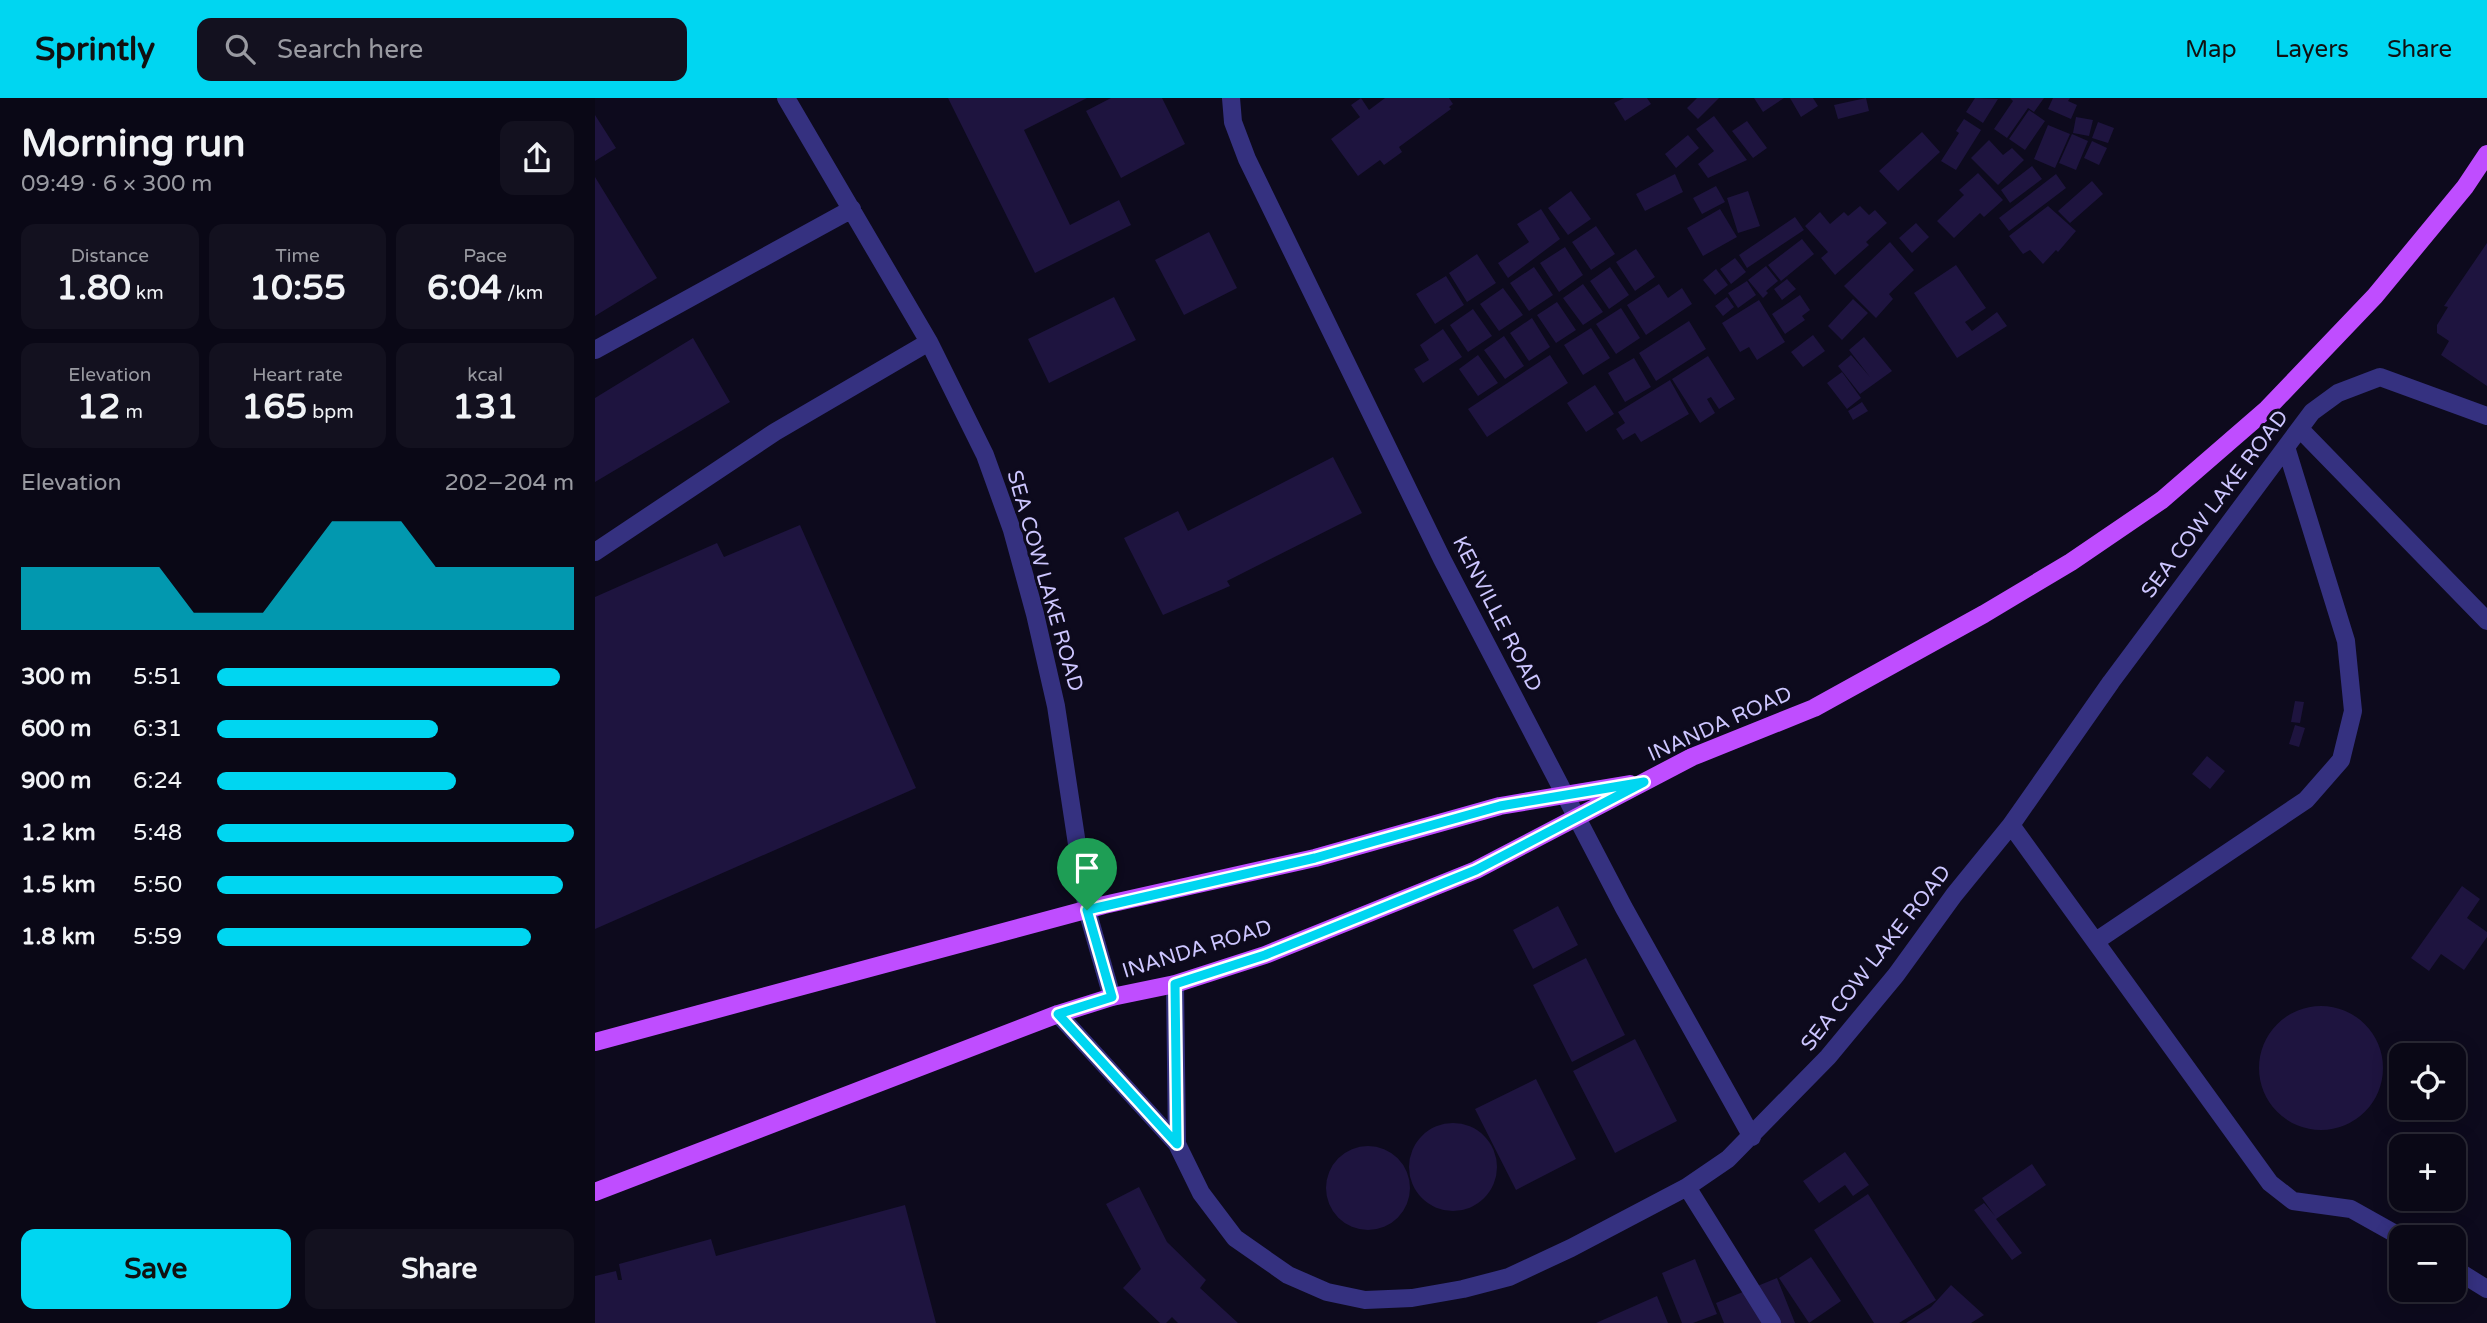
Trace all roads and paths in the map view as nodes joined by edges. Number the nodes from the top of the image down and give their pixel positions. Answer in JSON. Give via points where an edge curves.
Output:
{"nodes":[{"id":1,"x":786,"y":98,"type":"edge"},
{"id":2,"x":1231,"y":98,"type":"edge"},
{"id":3,"x":2487,"y":154,"type":"edge"},
{"id":4,"x":852,"y":209,"type":"junction"},
{"id":5,"x":929,"y":342,"type":"junction"},
{"id":6,"x":595,"y":350,"type":"edge"},
{"id":7,"x":2487,"y":416,"type":"edge"},
{"id":8,"x":2299,"y":429,"type":"junction"},
{"id":9,"x":2286,"y":447,"type":"junction"},
{"id":10,"x":595,"y":552,"type":"edge"},
{"id":11,"x":2487,"y":621,"type":"edge"},
{"id":12,"x":1814,"y":708,"type":"joint"},
{"id":13,"x":1644,"y":782,"type":"junction"},
{"id":14,"x":2011,"y":825,"type":"junction"},
{"id":15,"x":1087,"y":910,"type":"junction"},
{"id":16,"x":2096,"y":941,"type":"junction"},
{"id":17,"x":1175,"y":984,"type":"junction"},
{"id":18,"x":1112,"y":997,"type":"junction"},
{"id":19,"x":1058,"y":1014,"type":"junction"},
{"id":20,"x":595,"y":1042,"type":"edge"},
{"id":21,"x":1752,"y":1137,"type":"junction"},
{"id":22,"x":1177,"y":1144,"type":"junction"},
{"id":23,"x":1686,"y":1187,"type":"junction"},
{"id":24,"x":595,"y":1192,"type":"edge"},
{"id":25,"x":2389,"y":1230,"type":"edge"},
{"id":26,"x":2466,"y":1276,"type":"edge"},
{"id":27,"x":2487,"y":1289,"type":"edge"},
{"id":28,"x":1772,"y":1323,"type":"edge"}],
"edges":[{"from":1,"to":4,"type":"street","name":"SEA COW LAKE ROAD"},
{"from":2,"to":21,"type":"street","name":"KENVILLE ROAD","via":[[1233,122],[1247,159],[1442,559],[1624,908]]},
{"from":3,"to":12,"type":"main road","name":"SEA COW LAKE ROAD","via":[[2375,296],[2267,409],[2162,499],[2049,575]]},
{"from":4,"to":5,"type":"street","name":"SEA COW LAKE ROAD"},
{"from":4,"to":6,"type":"street"},
{"from":5,"to":10,"type":"street","via":[[775,432]]},
{"from":5,"to":15,"type":"street","name":"SEA COW LAKE ROAD","via":[[985,455],[1035,614],[1056,706]]},
{"from":7,"to":8,"type":"street","name":"SEA COW LAKE ROAD","via":[[2380,377],[2338,393],[2312,412]]},
{"from":8,"to":9,"type":"street","name":"SEA COW LAKE ROAD"},
{"from":8,"to":11,"type":"street"},
{"from":9,"to":14,"type":"street","name":"SEA COW LAKE ROAD"},
{"from":9,"to":16,"type":"street","via":[[2346,641],[2353,710],[2341,760],[2306,800]]},
{"from":12,"to":13,"type":"main road","name":"INANDA ROAD","via":[[1692,757]]},
{"from":13,"to":15,"type":"main road","name":"INANDA ROAD","via":[[1500,806],[1315,858]]},
{"from":13,"to":17,"type":"main road","name":"INANDA ROAD","via":[[1476,870],[1265,955]]},
{"from":14,"to":16,"type":"street"},
{"from":14,"to":21,"type":"street","name":"SEA COW LAKE ROAD","via":[[1828,1057]]},
{"from":15,"to":18,"type":"street","name":"SEA COW LAKE ROAD"},
{"from":15,"to":20,"type":"main road","name":"INANDA ROAD"},
{"from":16,"to":25,"type":"street","via":[[2270,1183],[2293,1201],[2351,1209]]},
{"from":17,"to":18,"type":"main road","name":"INANDA ROAD"},
{"from":17,"to":22,"type":"street","name":"SEA COW LAKE ROAD"},
{"from":18,"to":19,"type":"main road","name":"INANDA ROAD"},
{"from":19,"to":22,"type":"street","name":"SEA COW LAKE ROAD"},
{"from":19,"to":24,"type":"main road","name":"INANDA ROAD"},
{"from":21,"to":23,"type":"street","name":"SEA COW LAKE ROAD"},
{"from":22,"to":23,"type":"street","name":"SEA COW LAKE ROAD","via":[[1201,1193],[1235,1238],[1288,1275],[1327,1292],[1365,1300],[1412,1298],[1509,1277]]},
{"from":23,"to":28,"type":"street"},
{"from":26,"to":27,"type":"street"}]}
